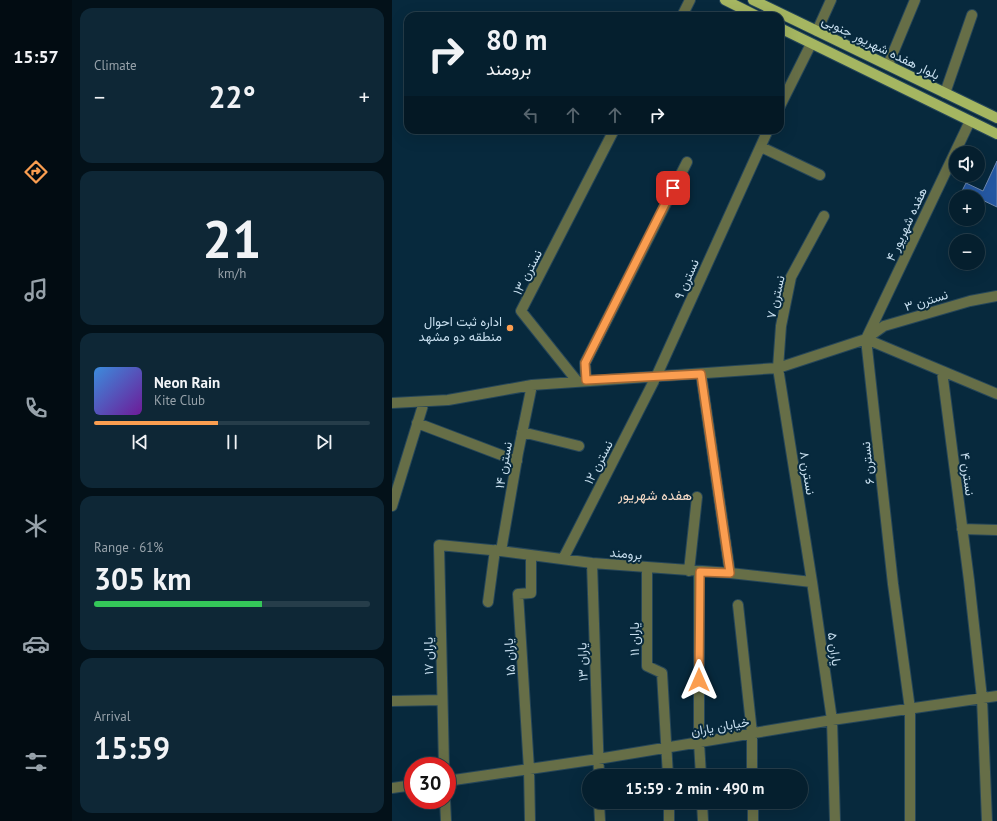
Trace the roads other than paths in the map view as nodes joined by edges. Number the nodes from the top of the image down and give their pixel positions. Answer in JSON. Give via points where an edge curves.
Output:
{"nodes":[{"id":1,"x":690,"y":0,"type":"edge"},
{"id":2,"x":725,"y":0,"type":"edge"},
{"id":3,"x":753,"y":0,"type":"edge"},
{"id":4,"x":831,"y":0,"type":"edge"},
{"id":5,"x":915,"y":0,"type":"edge"},
{"id":6,"x":684,"y":12,"type":"edge"},
{"id":7,"x":749,"y":12,"type":"edge"},
{"id":8,"x":778,"y":12,"type":"edge"},
{"id":9,"x":784,"y":15,"type":"edge"},
{"id":10,"x":972,"y":15,"type":"dead end"},
{"id":11,"x":784,"y":30,"type":"edge"},
{"id":12,"x":817,"y":31,"type":"junction"},
{"id":13,"x":811,"y":44,"type":"junction"},
{"id":14,"x":888,"y":65,"type":"junction"},
{"id":15,"x":945,"y":93,"type":"junction"},
{"id":16,"x":784,"y":98,"type":"edge"},
{"id":17,"x":997,"y":118,"type":"edge"},
{"id":18,"x":970,"y":121,"type":"junction"},
{"id":19,"x":612,"y":134,"type":"edge"},
{"id":20,"x":764,"y":134,"type":"edge"},
{"id":21,"x":997,"y":134,"type":"edge"},
{"id":22,"x":761,"y":147,"type":"junction"},
{"id":23,"x":687,"y":162,"type":"dead end"},
{"id":24,"x":820,"y":175,"type":"dead end"},
{"id":25,"x":824,"y":216,"type":"dead end"},
{"id":26,"x":997,"y":294,"type":"edge"},
{"id":27,"x":876,"y":318,"type":"junction"},
{"id":28,"x":884,"y":326,"type":"junction"},
{"id":29,"x":866,"y":339,"type":"junction"},
{"id":30,"x":778,"y":368,"type":"junction"},
{"id":31,"x":942,"y":371,"type":"junction"},
{"id":32,"x":701,"y":374,"type":"junction"},
{"id":33,"x":656,"y":377,"type":"junction"},
{"id":34,"x":582,"y":381,"type":"junction"},
{"id":35,"x":532,"y":385,"type":"junction"},
{"id":36,"x":997,"y":394,"type":"edge"},
{"id":37,"x":424,"y":402,"type":"junction"},
{"id":38,"x":392,"y":403,"type":"edge"},
{"id":39,"x":418,"y":423,"type":"junction"},
{"id":40,"x":522,"y":432,"type":"junction"},
{"id":41,"x":580,"y":446,"type":"dead end"},
{"id":42,"x":517,"y":461,"type":"junction"},
{"id":43,"x":697,"y":497,"type":"dead end"},
{"id":44,"x":392,"y":506,"type":"edge"},
{"id":45,"x":962,"y":529,"type":"junction"},
{"id":46,"x":997,"y":530,"type":"edge"},
{"id":47,"x":439,"y":545,"type":"joint"},
{"id":48,"x":498,"y":550,"type":"junction"},
{"id":49,"x":531,"y":555,"type":"junction"},
{"id":50,"x":563,"y":559,"type":"junction"},
{"id":51,"x":592,"y":563,"type":"junction"},
{"id":52,"x":647,"y":568,"type":"junction"},
{"id":53,"x":694,"y":571,"type":"junction"},
{"id":54,"x":730,"y":573,"type":"junction"},
{"id":55,"x":812,"y":582,"type":"junction"},
{"id":56,"x":488,"y":602,"type":"dead end"},
{"id":57,"x":738,"y":605,"type":"dead end"},
{"id":58,"x":997,"y":696,"type":"edge"},
{"id":59,"x":982,"y":698,"type":"junction"},
{"id":60,"x":442,"y":700,"type":"junction"},
{"id":61,"x":392,"y":701,"type":"edge"},
{"id":62,"x":910,"y":709,"type":"junction"},
{"id":63,"x":832,"y":720,"type":"junction"},
{"id":64,"x":752,"y":733,"type":"junction"},
{"id":65,"x":699,"y":742,"type":"junction"},
{"id":66,"x":667,"y":748,"type":"junction"},
{"id":67,"x":444,"y":757,"type":"edge"},
{"id":68,"x":598,"y":759,"type":"junction"},
{"id":69,"x":529,"y":769,"type":"junction"},
{"id":70,"x":599,"y":769,"type":"edge"},
{"id":71,"x":668,"y":769,"type":"edge"},
{"id":72,"x":701,"y":769,"type":"edge"},
{"id":73,"x":752,"y":769,"type":"edge"},
{"id":74,"x":456,"y":779,"type":"edge"},
{"id":75,"x":404,"y":786,"type":"edge"},
{"id":76,"x":392,"y":788,"type":"edge"},
{"id":77,"x":445,"y":809,"type":"edge"},
{"id":78,"x":599,"y":809,"type":"edge"},
{"id":79,"x":669,"y":809,"type":"edge"},
{"id":80,"x":702,"y":809,"type":"edge"},
{"id":81,"x":753,"y":809,"type":"edge"},
{"id":82,"x":446,"y":821,"type":"edge"},
{"id":83,"x":530,"y":821,"type":"edge"},
{"id":84,"x":600,"y":821,"type":"edge"},
{"id":85,"x":669,"y":821,"type":"edge"},
{"id":86,"x":703,"y":821,"type":"edge"},
{"id":87,"x":753,"y":821,"type":"edge"},
{"id":88,"x":835,"y":821,"type":"edge"},
{"id":89,"x":910,"y":821,"type":"edge"},
{"id":90,"x":987,"y":821,"type":"edge"}],
"edges":[{"from":1,"to":6,"type":"street"},
{"from":2,"to":7,"type":"main road"},
{"from":3,"to":8,"type":"main road","name":"بلوار هفده شهریور جنوبی"},
{"from":4,"to":12,"type":"street"},
{"from":5,"to":14,"type":"street"},
{"from":9,"to":12,"type":"main road","name":"بلوار هفده شهریور جنوبی"},
{"from":10,"to":15,"type":"street"},
{"from":11,"to":13,"type":"main road"},
{"from":12,"to":14,"type":"main road","name":"بلوار هفده شهریور جنوبی"},
{"from":13,"to":16,"type":"street"},
{"from":13,"to":18,"type":"main road"},
{"from":14,"to":15,"type":"main road","name":"بلوار هفده شهریور جنوبی"},
{"from":15,"to":17,"type":"main road","name":"بلوار هفده شهریور جنوبی"},
{"from":18,"to":21,"type":"main road"},
{"from":18,"to":27,"type":"street","name":"هفده شهریور ۴"},
{"from":19,"to":34,"type":"street","name":"نسترن ۱۳","via":[[521,311]]},
{"from":20,"to":22,"type":"street","name":"نسترن ۹"},
{"from":22,"to":24,"type":"street"},
{"from":22,"to":33,"type":"street","name":"نسترن ۹"},
{"from":23,"to":34,"type":"street","via":[[585,363]]},
{"from":25,"to":30,"type":"street","name":"نسترن ۷","via":[[791,277],[781,326]]},
{"from":26,"to":28,"type":"street","name":"نسترن ۳"},
{"from":27,"to":28,"type":"street","via":[[876,325]]},
{"from":27,"to":29,"type":"street","name":"هفده شهریور ۴"},
{"from":28,"to":29,"type":"street","name":"نسترن ۳"},
{"from":29,"to":30,"type":"street","name":"نسترن ۳"},
{"from":29,"to":31,"type":"street"},
{"from":29,"to":62,"type":"street","name":"نسترن ۶","via":[[893,584]]},
{"from":30,"to":32,"type":"street","name":"نسترن ۳"},
{"from":30,"to":55,"type":"street","name":"نسترن ۸"},
{"from":31,"to":36,"type":"street"},
{"from":31,"to":45,"type":"street","name":"نسترن ۴"},
{"from":32,"to":33,"type":"street","name":"نسترن ۳"},
{"from":32,"to":54,"type":"street"},
{"from":33,"to":34,"type":"street","name":"نسترن ۳"},
{"from":33,"to":50,"type":"street","name":"نسترن ۱۲"},
{"from":34,"to":35,"type":"street","name":"نسترن ۳"},
{"from":35,"to":37,"type":"street","name":"نسترن ۳"},
{"from":35,"to":40,"type":"street","name":"نسترن ۱۴"},
{"from":37,"to":38,"type":"street","name":"نسترن ۳"},
{"from":37,"to":39,"type":"street"},
{"from":39,"to":42,"type":"street"},
{"from":39,"to":44,"type":"street"},
{"from":40,"to":41,"type":"street"},
{"from":40,"to":42,"type":"street","name":"نسترن ۱۴"},
{"from":42,"to":48,"type":"street","name":"نسترن ۱۴"},
{"from":43,"to":53,"type":"street"},
{"from":45,"to":46,"type":"street"},
{"from":45,"to":59,"type":"street","name":"نسترن ۴"},
{"from":47,"to":48,"type":"street","name":"برومند"},
{"from":47,"to":60,"type":"street","name":"یاران ۱۷"},
{"from":48,"to":49,"type":"street","name":"برومند"},
{"from":48,"to":56,"type":"street","name":"نسترن ۱۴"},
{"from":49,"to":50,"type":"street","name":"برومند"},
{"from":49,"to":69,"type":"street","name":"یاران ۱۵","via":[[531,593],[518,594]]},
{"from":50,"to":51,"type":"street","name":"برومند"},
{"from":51,"to":52,"type":"street","name":"برومند"},
{"from":51,"to":68,"type":"street","name":"یاران ۱۳"},
{"from":52,"to":53,"type":"street","name":"برومند"},
{"from":52,"to":66,"type":"street","name":"یاران ۱۱","via":[[647,666],[662,673]]},
{"from":53,"to":54,"type":"street","name":"برومند"},
{"from":53,"to":65,"type":"street"},
{"from":54,"to":55,"type":"street","name":"برومند"},
{"from":55,"to":63,"type":"street","name":"یاران ۵"},
{"from":57,"to":64,"type":"street"},
{"from":58,"to":59,"type":"street","name":"خیابان یاران"},
{"from":59,"to":62,"type":"street","name":"خیابان یاران"},
{"from":59,"to":90,"type":"street","name":"نسترن ۴"},
{"from":60,"to":61,"type":"street"},
{"from":60,"to":67,"type":"street","name":"یاران ۱۷"},
{"from":62,"to":63,"type":"street","name":"خیابان یاران"},
{"from":62,"to":89,"type":"street","name":"نسترن ۶"},
{"from":63,"to":64,"type":"street","name":"خیابان یاران"},
{"from":63,"to":88,"type":"street","name":"یاران ۵"},
{"from":64,"to":65,"type":"street","name":"خیابان یاران"},
{"from":64,"to":73,"type":"street"},
{"from":65,"to":66,"type":"street","name":"خیابان یاران"},
{"from":65,"to":72,"type":"street"},
{"from":66,"to":68,"type":"street","name":"خیابان یاران"},
{"from":66,"to":71,"type":"street"},
{"from":68,"to":69,"type":"street","name":"خیابان یاران"},
{"from":68,"to":70,"type":"street","name":"یاران ۱۳"},
{"from":69,"to":74,"type":"street","name":"خیابان یاران"},
{"from":69,"to":83,"type":"street"},
{"from":75,"to":76,"type":"street"},
{"from":77,"to":82,"type":"street"},
{"from":78,"to":84,"type":"street"},
{"from":79,"to":85,"type":"street"},
{"from":80,"to":86,"type":"street"},
{"from":81,"to":87,"type":"street"}]}
